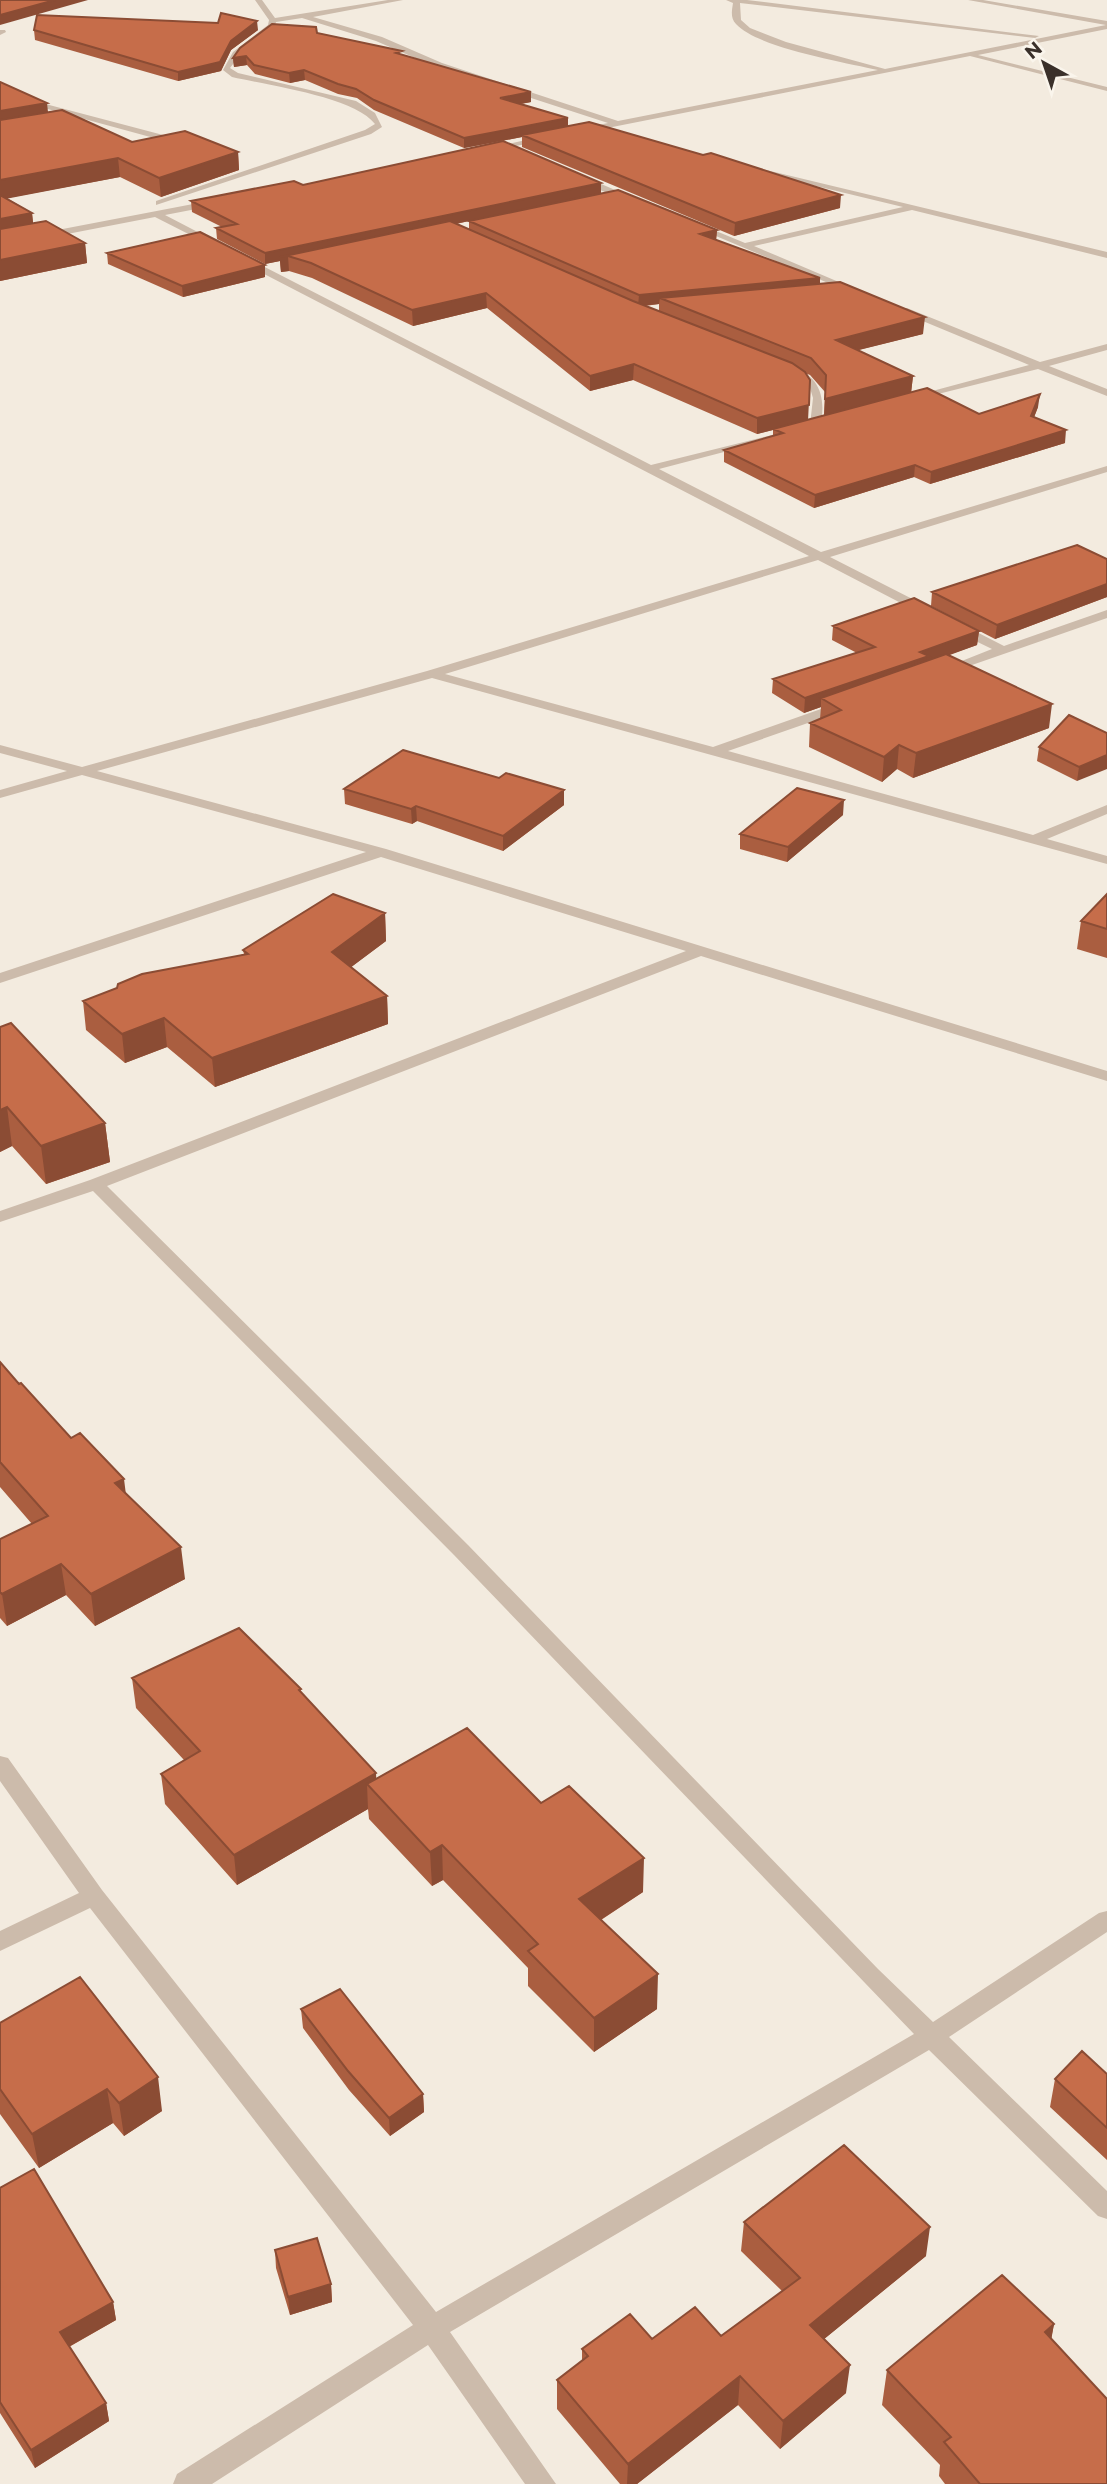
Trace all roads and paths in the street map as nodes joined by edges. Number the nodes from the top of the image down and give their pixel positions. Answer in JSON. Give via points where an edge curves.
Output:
{"nodes":[{"id":1,"x":258,"y":0,"type":"edge"},
{"id":2,"x":400,"y":0,"type":"edge"},
{"id":3,"x":729,"y":0,"type":"edge"},
{"id":4,"x":971,"y":0,"type":"edge"},
{"id":5,"x":737,"y":1,"type":"edge"},
{"id":6,"x":302,"y":16,"type":"junction"},
{"id":7,"x":272,"y":20,"type":"junction"},
{"id":8,"x":1107,"y":25,"type":"edge"},
{"id":9,"x":1053,"y":38,"type":"junction"},
{"id":10,"x":968,"y":55,"type":"junction"},
{"id":11,"x":888,"y":70,"type":"junction"},
{"id":12,"x":1107,"y":89,"type":"edge"},
{"id":13,"x":0,"y":94,"type":"edge"},
{"id":14,"x":91,"y":118,"type":"junction"},
{"id":15,"x":65,"y":123,"type":"edge"},
{"id":16,"x":618,"y":123,"type":"junction"},
{"id":17,"x":593,"y":129,"type":"junction"},
{"id":18,"x":568,"y":134,"type":"edge"},
{"id":19,"x":620,"y":135,"type":"edge"},
{"id":20,"x":556,"y":136,"type":"edge"},
{"id":21,"x":191,"y":145,"type":"edge"},
{"id":22,"x":506,"y":146,"type":"junction"},
{"id":23,"x":479,"y":151,"type":"edge"},
{"id":24,"x":518,"y":152,"type":"edge"},
{"id":25,"x":254,"y":162,"type":"dead end"},
{"id":26,"x":267,"y":165,"type":"junction"},
{"id":27,"x":739,"y":165,"type":"edge"},
{"id":28,"x":569,"y":173,"type":"edge"},
{"id":29,"x":619,"y":195,"type":"junction"},
{"id":30,"x":606,"y":198,"type":"edge"},
{"id":31,"x":223,"y":201,"type":"edge"},
{"id":32,"x":644,"y":205,"type":"edge"},
{"id":33,"x":912,"y":208,"type":"junction"},
{"id":34,"x":156,"y":214,"type":"junction"},
{"id":35,"x":682,"y":220,"type":"edge"},
{"id":36,"x":48,"y":235,"type":"junction"},
{"id":37,"x":0,"y":244,"type":"edge"},
{"id":38,"x":744,"y":246,"type":"junction"},
{"id":39,"x":228,"y":252,"type":"edge"},
{"id":40,"x":1107,"y":256,"type":"edge"},
{"id":41,"x":239,"y":258,"type":"edge"},
{"id":42,"x":276,"y":267,"type":"dead end"},
{"id":43,"x":263,"y":270,"type":"junction"},
{"id":44,"x":858,"y":292,"type":"junction"},
{"id":45,"x":830,"y":294,"type":"edge"},
{"id":46,"x":871,"y":297,"type":"edge"},
{"id":47,"x":897,"y":307,"type":"edge"},
{"id":48,"x":1107,"y":347,"type":"edge"},
{"id":49,"x":1039,"y":365,"type":"junction"},
{"id":50,"x":785,"y":370,"type":"edge"},
{"id":51,"x":1107,"y":393,"type":"edge"},
{"id":52,"x":907,"y":400,"type":"edge"},
{"id":53,"x":828,"y":421,"type":"edge"},
{"id":54,"x":815,"y":425,"type":"junction"},
{"id":55,"x":648,"y":469,"type":"junction"},
{"id":56,"x":1107,"y":469,"type":"edge"},
{"id":57,"x":818,"y":557,"type":"junction"},
{"id":58,"x":1107,"y":614,"type":"edge"},
{"id":59,"x":935,"y":615,"type":"edge"},
{"id":60,"x":947,"y":621,"type":"edge"},
{"id":61,"x":1003,"y":650,"type":"junction"},
{"id":62,"x":937,"y":673,"type":"edge"},
{"id":63,"x":431,"y":674,"type":"junction"},
{"id":64,"x":859,"y":700,"type":"edge"},
{"id":65,"x":0,"y":749,"type":"edge"},
{"id":66,"x":716,"y":751,"type":"junction"},
{"id":67,"x":76,"y":770,"type":"junction"},
{"id":68,"x":0,"y":794,"type":"edge"},
{"id":69,"x":1107,"y":809,"type":"edge"},
{"id":70,"x":1033,"y":840,"type":"junction"},
{"id":71,"x":381,"y":852,"type":"junction"},
{"id":72,"x":1107,"y":860,"type":"edge"},
{"id":73,"x":699,"y":951,"type":"junction"},
{"id":74,"x":0,"y":978,"type":"edge"},
{"id":75,"x":1104,"y":1072,"type":"edge"},
{"id":76,"x":96,"y":1184,"type":"junction"},
{"id":77,"x":0,"y":1217,"type":"edge"},
{"id":78,"x":0,"y":1764,"type":"edge"},
{"id":79,"x":94,"y":1896,"type":"junction"},
{"id":80,"x":1107,"y":1920,"type":"edge"},
{"id":81,"x":0,"y":1942,"type":"edge"},
{"id":82,"x":933,"y":2035,"type":"junction"},
{"id":83,"x":1107,"y":2208,"type":"edge"},
{"id":84,"x":432,"y":2328,"type":"junction"},
{"id":85,"x":187,"y":2484,"type":"edge"},
{"id":86,"x":542,"y":2484,"type":"edge"}],
"edges":[{"from":1,"to":7,"type":"street"},
{"from":2,"to":6,"type":"street"},
{"from":3,"to":5,"type":"street"},
{"from":4,"to":8,"type":"street"},
{"from":5,"to":9,"type":"street"},
{"from":5,"to":11,"type":"street","via":[[738,23],[764,36]]},
{"from":6,"to":7,"type":"street"},
{"from":6,"to":16,"type":"street"},
{"from":7,"to":26,"type":"street","via":[[266,32],[236,54],[226,68],[234,75],[353,103],[379,125]]},
{"from":8,"to":9,"type":"street"},
{"from":9,"to":10,"type":"street"},
{"from":10,"to":11,"type":"street"},
{"from":10,"to":12,"type":"street"},
{"from":11,"to":16,"type":"street"},
{"from":13,"to":14,"type":"street"},
{"from":14,"to":15,"type":"street"},
{"from":14,"to":21,"type":"street"},
{"from":16,"to":17,"type":"street"},
{"from":17,"to":18,"type":"street"},
{"from":17,"to":19,"type":"street"},
{"from":20,"to":22,"type":"street"},
{"from":22,"to":23,"type":"street"},
{"from":22,"to":24,"type":"street"},
{"from":25,"to":26,"type":"street"},
{"from":26,"to":36,"type":"street","via":[[175,199]]},
{"from":27,"to":33,"type":"street"},
{"from":28,"to":29,"type":"street"},
{"from":29,"to":30,"type":"street"},
{"from":29,"to":32,"type":"street"},
{"from":31,"to":34,"type":"street"},
{"from":33,"to":38,"type":"street"},
{"from":33,"to":40,"type":"street"},
{"from":34,"to":36,"type":"street"},
{"from":34,"to":39,"type":"street"},
{"from":35,"to":38,"type":"street"},
{"from":36,"to":37,"type":"street"},
{"from":38,"to":44,"type":"street"},
{"from":41,"to":43,"type":"street"},
{"from":42,"to":43,"type":"street"},
{"from":43,"to":55,"type":"street"},
{"from":44,"to":45,"type":"street"},
{"from":44,"to":46,"type":"street"},
{"from":47,"to":49,"type":"street"},
{"from":48,"to":49,"type":"street"},
{"from":49,"to":51,"type":"street"},
{"from":49,"to":52,"type":"street"},
{"from":50,"to":54,"type":"street","via":[[818,390]]},
{"from":53,"to":54,"type":"street"},
{"from":54,"to":55,"type":"street"},
{"from":55,"to":57,"type":"street"},
{"from":56,"to":57,"type":"street"},
{"from":57,"to":59,"type":"street"},
{"from":57,"to":63,"type":"street"},
{"from":58,"to":61,"type":"street"},
{"from":60,"to":61,"type":"street"},
{"from":61,"to":62,"type":"street"},
{"from":63,"to":66,"type":"street"},
{"from":63,"to":67,"type":"street"},
{"from":64,"to":66,"type":"street"},
{"from":65,"to":67,"type":"street"},
{"from":66,"to":70,"type":"street"},
{"from":67,"to":68,"type":"street"},
{"from":67,"to":71,"type":"street"},
{"from":69,"to":70,"type":"street"},
{"from":70,"to":72,"type":"street"},
{"from":71,"to":73,"type":"street"},
{"from":71,"to":74,"type":"street"},
{"from":73,"to":75,"type":"street"},
{"from":73,"to":76,"type":"street"},
{"from":76,"to":77,"type":"street"},
{"from":76,"to":82,"type":"street","via":[[461,1549],[870,1976]]},
{"from":78,"to":79,"type":"street"},
{"from":79,"to":81,"type":"street"},
{"from":79,"to":84,"type":"street"},
{"from":80,"to":82,"type":"street"},
{"from":82,"to":83,"type":"street"},
{"from":82,"to":84,"type":"street"},
{"from":84,"to":85,"type":"street"},
{"from":84,"to":86,"type":"street"}]}
